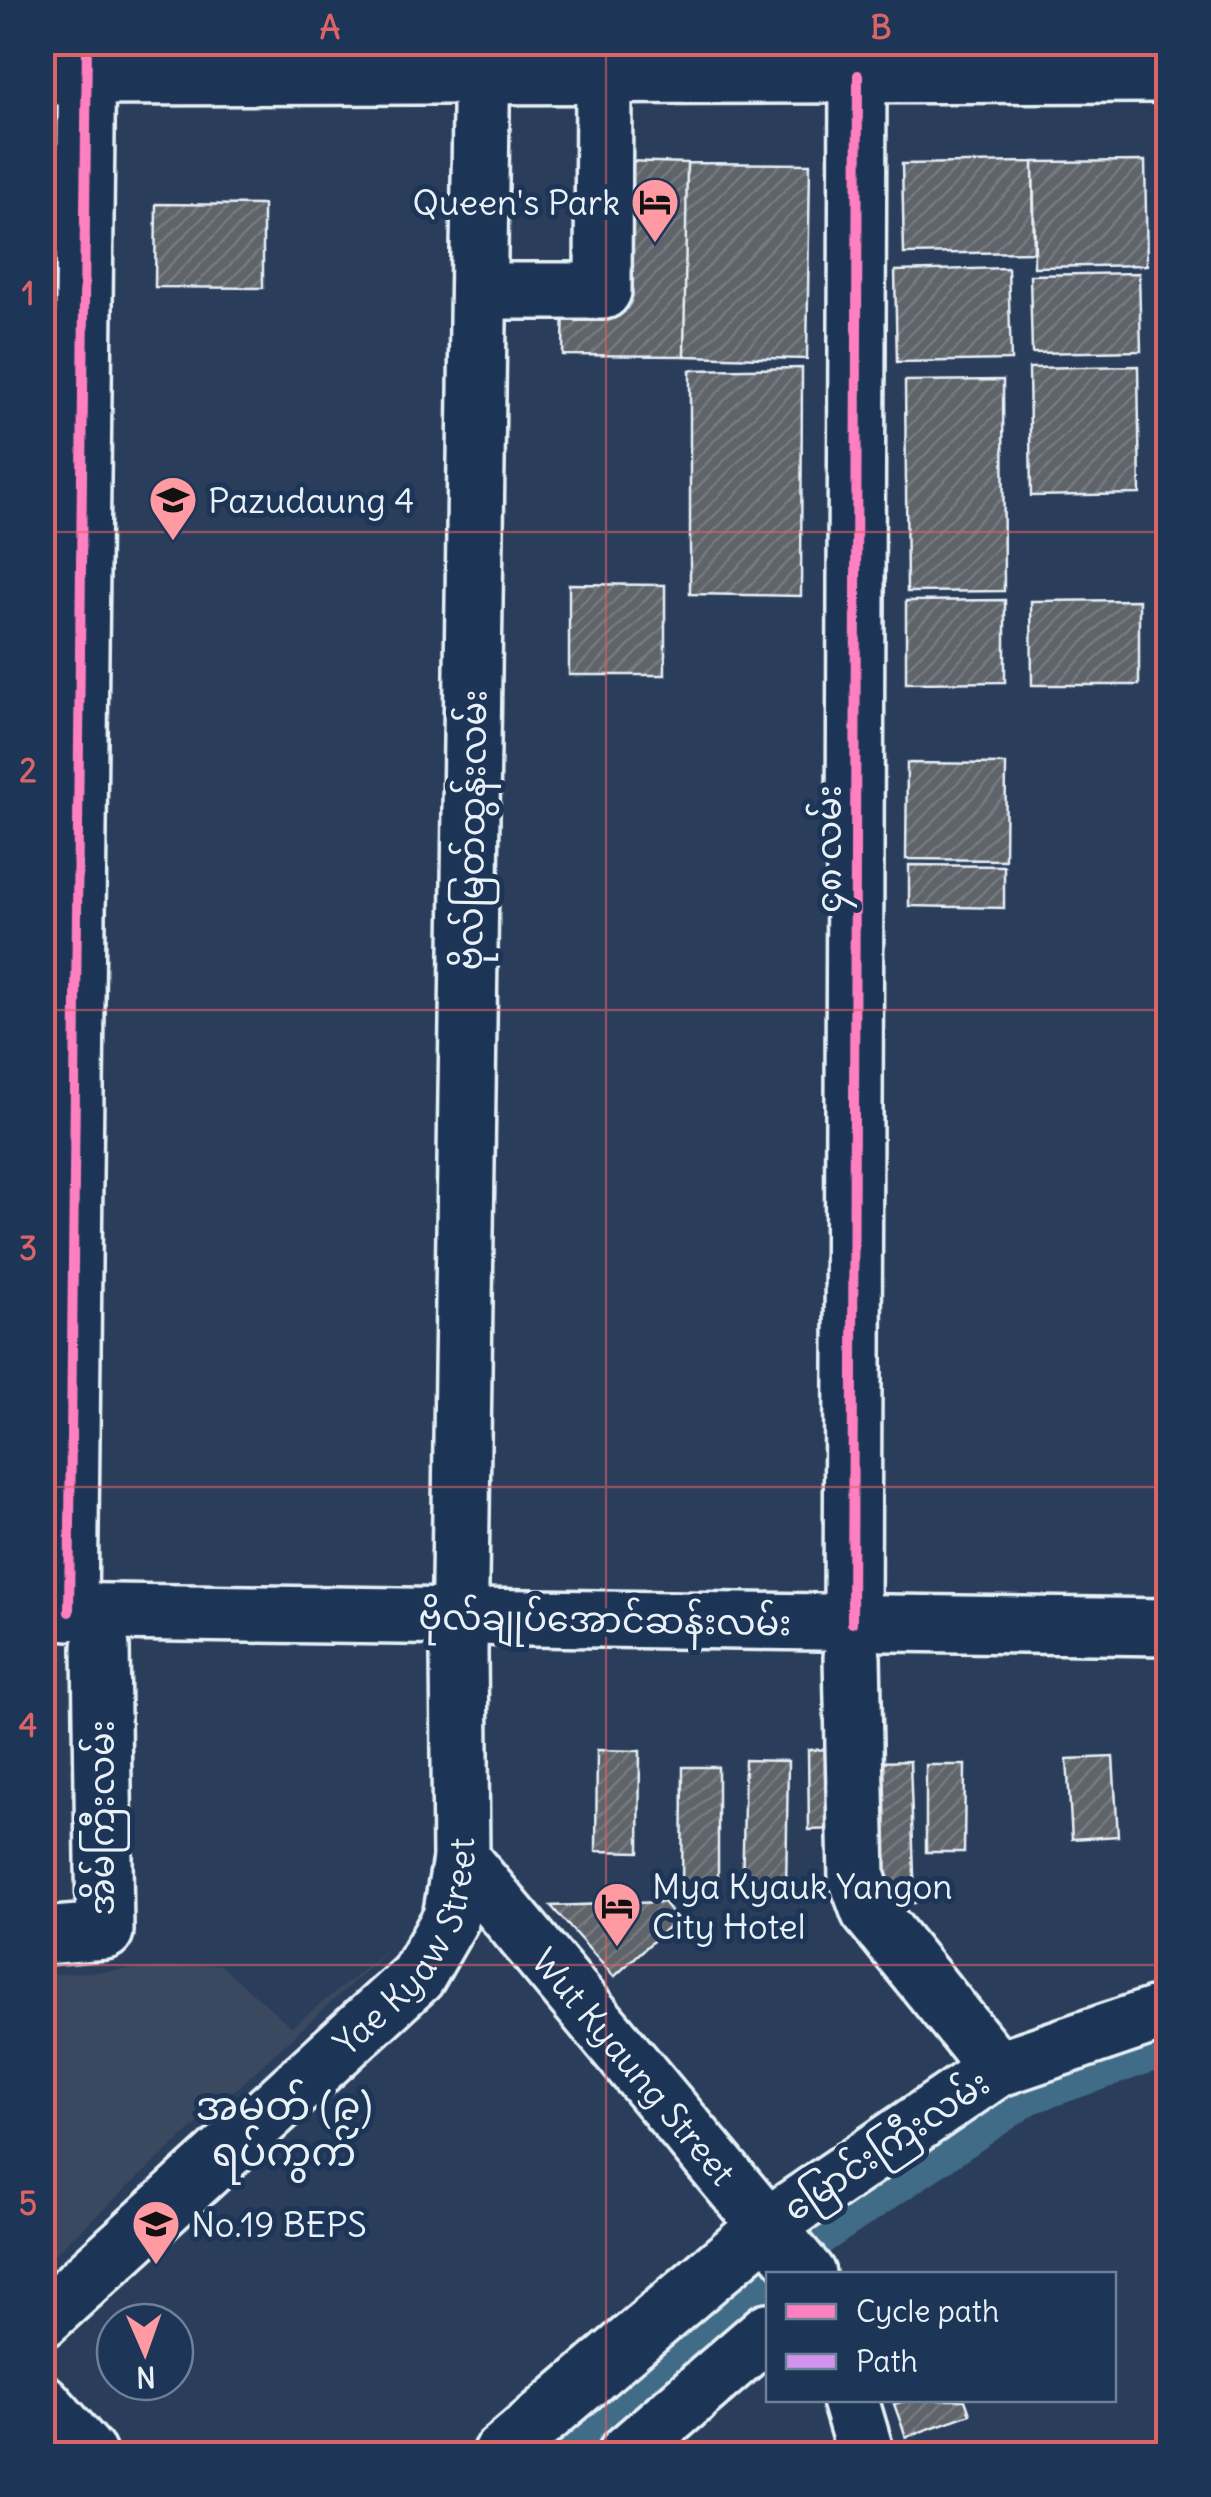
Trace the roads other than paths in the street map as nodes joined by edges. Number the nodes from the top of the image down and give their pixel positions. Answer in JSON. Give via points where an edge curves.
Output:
{"nodes":[{"id":1,"x":482,"y":59,"type":"edge"},
{"id":2,"x":784,"y":59,"type":"edge"},
{"id":3,"x":72,"y":65,"type":"edge"},
{"id":4,"x":1168,"y":74,"type":"edge"},
{"id":5,"x":604,"y":75,"type":"junction"},
{"id":6,"x":858,"y":75,"type":"junction"},
{"id":7,"x":479,"y":290,"type":"junction"},
{"id":8,"x":1168,"y":1627,"type":"edge"},
{"id":9,"x":64,"y":1629,"type":"edge"},
{"id":10,"x":460,"y":1634,"type":"junction"},
{"id":11,"x":852,"y":1640,"type":"junction"},
{"id":12,"x":1168,"y":1662,"type":"edge"},
{"id":13,"x":461,"y":1859,"type":"junction"},
{"id":14,"x":42,"y":1936,"type":"edge"},
{"id":15,"x":1168,"y":2011,"type":"edge"},
{"id":16,"x":997,"y":2069,"type":"junction"},
{"id":17,"x":766,"y":2226,"type":"junction"},
{"id":18,"x":805,"y":2272,"type":"edge"},
{"id":19,"x":42,"y":2320,"type":"edge"},
{"id":20,"x":766,"y":2333,"type":"edge"},
{"id":21,"x":42,"y":2402,"type":"edge"},
{"id":22,"x":851,"y":2402,"type":"edge"},
{"id":23,"x":88,"y":2454,"type":"edge"},
{"id":24,"x":500,"y":2454,"type":"edge"},
{"id":25,"x":626,"y":2454,"type":"edge"},
{"id":26,"x":866,"y":2454,"type":"edge"}],
"edges":[{"from":1,"to":3,"type":"street"},
{"from":1,"to":5,"type":"street"},
{"from":1,"to":7,"type":"street","name":"ဗိုလ်မြတ်ထွန်းလမ်း"},
{"from":2,"to":5,"type":"street"},
{"from":2,"to":6,"type":"street"},
{"from":3,"to":9,"type":"street"},
{"from":4,"to":6,"type":"street"},
{"from":5,"to":7,"type":"street","via":[[603,291]]},
{"from":6,"to":11,"type":"street","name":"၄၈ လမ်း"},
{"from":7,"to":10,"type":"street","name":"ဗိုလ်မြတ်ထွန်းလမ်း"},
{"from":8,"to":11,"type":"street","name":"ဗိုလ်ချုပ်အောင်ဆန်းလမ်း"},
{"from":9,"to":10,"type":"street","name":"ဗိုလ်ချုပ်အောင်ဆန်းလမ်း"},
{"from":9,"to":14,"type":"street","name":"အိမ်ကြီးလမ်း","via":[[105,1931]]},
{"from":10,"to":11,"type":"street","name":"ဗိုလ်ချုပ်အောင်ဆန်းလမ်း"},
{"from":10,"to":13,"type":"street","name":"Yae Kyaw Street"},
{"from":11,"to":12,"type":"street","name":"ဗိုလ်ချုပ်အောင်ဆန်းလမ်း"},
{"from":11,"to":16,"type":"street","name":"၄၈ လမ်း","via":[[857,1878],[869,1910]]},
{"from":13,"to":17,"type":"street","name":"Wut Kyaung Street"},
{"from":13,"to":19,"type":"street","name":"Yae Kyaw Street","via":[[451,1918],[417,1977]]},
{"from":15,"to":16,"type":"street","name":"မြောင်းကြီးလမ်း"},
{"from":16,"to":17,"type":"street","name":"မြောင်းကြီးလမ်း"},
{"from":17,"to":18,"type":"street","name":"Wut Kyaung Street"},
{"from":17,"to":24,"type":"street","name":"မြောင်းကြီးလမ်း"},
{"from":20,"to":25,"type":"street"},
{"from":21,"to":23,"type":"street"},
{"from":22,"to":26,"type":"street"}]}
